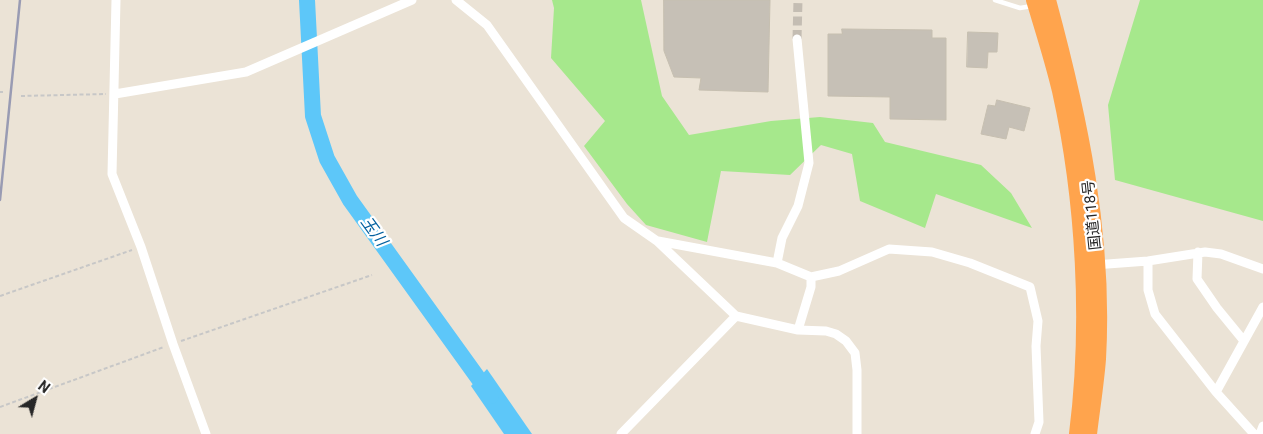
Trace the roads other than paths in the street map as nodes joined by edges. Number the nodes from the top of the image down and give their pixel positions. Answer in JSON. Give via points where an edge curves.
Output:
{"nodes":[{"id":1,"x":116,"y":0,"type":"edge"},
{"id":2,"x":412,"y":0,"type":"edge"},
{"id":3,"x":456,"y":0,"type":"edge"},
{"id":4,"x":995,"y":0,"type":"edge"},
{"id":5,"x":1039,"y":2,"type":"edge"},
{"id":6,"x":797,"y":40,"type":"tunnel mouth"},
{"id":7,"x":115,"y":94,"type":"junction"},
{"id":8,"x":656,"y":241,"type":"junction"},
{"id":9,"x":1198,"y":252,"type":"junction"},
{"id":10,"x":1148,"y":261,"type":"junction"},
{"id":11,"x":777,"y":263,"type":"junction"},
{"id":12,"x":1090,"y":265,"type":"junction"},
{"id":13,"x":1263,"y":269,"type":"edge"},
{"id":14,"x":811,"y":276,"type":"junction"},
{"id":15,"x":1263,"y":307,"type":"edge"},
{"id":16,"x":736,"y":316,"type":"junction"},
{"id":17,"x":798,"y":330,"type":"junction"},
{"id":18,"x":1244,"y":341,"type":"junction"},
{"id":19,"x":1216,"y":392,"type":"junction"},
{"id":20,"x":1263,"y":426,"type":"edge"},
{"id":21,"x":206,"y":434,"type":"edge"},
{"id":22,"x":621,"y":434,"type":"edge"},
{"id":23,"x":857,"y":434,"type":"edge"},
{"id":24,"x":1035,"y":434,"type":"edge"},
{"id":25,"x":1076,"y":434,"type":"edge"},
{"id":26,"x":1089,"y":434,"type":"edge"},
{"id":27,"x":1254,"y":434,"type":"edge"},
{"id":28,"x":1260,"y":434,"type":"edge"}],
"edges":[{"from":1,"to":7,"type":"street"},
{"from":2,"to":7,"type":"street","via":[[246,72]]},
{"from":3,"to":8,"type":"street","via":[[487,25],[624,218]]},
{"from":4,"to":5,"type":"lane","via":[[1020,8]]},
{"from":5,"to":12,"type":"highway","name":"国道118号","via":[[1072,89],[1082,138],[1091,190]]},
{"from":6,"to":11,"type":"street","via":[[808,163],[798,206],[782,238]]},
{"from":7,"to":21,"type":"street","via":[[112,174]]},
{"from":8,"to":11,"type":"street"},
{"from":8,"to":16,"type":"street"},
{"from":9,"to":10,"type":"street"},
{"from":9,"to":13,"type":"street","via":[[1221,254]]},
{"from":9,"to":18,"type":"street","via":[[1197,279]]},
{"from":10,"to":12,"type":"street"},
{"from":10,"to":19,"type":"street","via":[[1148,290],[1155,314]]},
{"from":11,"to":14,"type":"street"},
{"from":12,"to":25,"type":"highway","name":"国道118号"},
{"from":12,"to":26,"type":"highway","name":"国道118号","via":[[1098,359]]},
{"from":14,"to":17,"type":"street"},
{"from":14,"to":24,"type":"street","via":[[839,272],[889,249],[932,252],[1030,287],[1038,320],[1039,422]]},
{"from":15,"to":18,"type":"street"},
{"from":16,"to":17,"type":"street"},
{"from":16,"to":22,"type":"street"},
{"from":17,"to":23,"type":"street","via":[[836,334],[855,352]]},
{"from":18,"to":19,"type":"street"},
{"from":19,"to":27,"type":"street"},
{"from":20,"to":28,"type":"street"}]}
